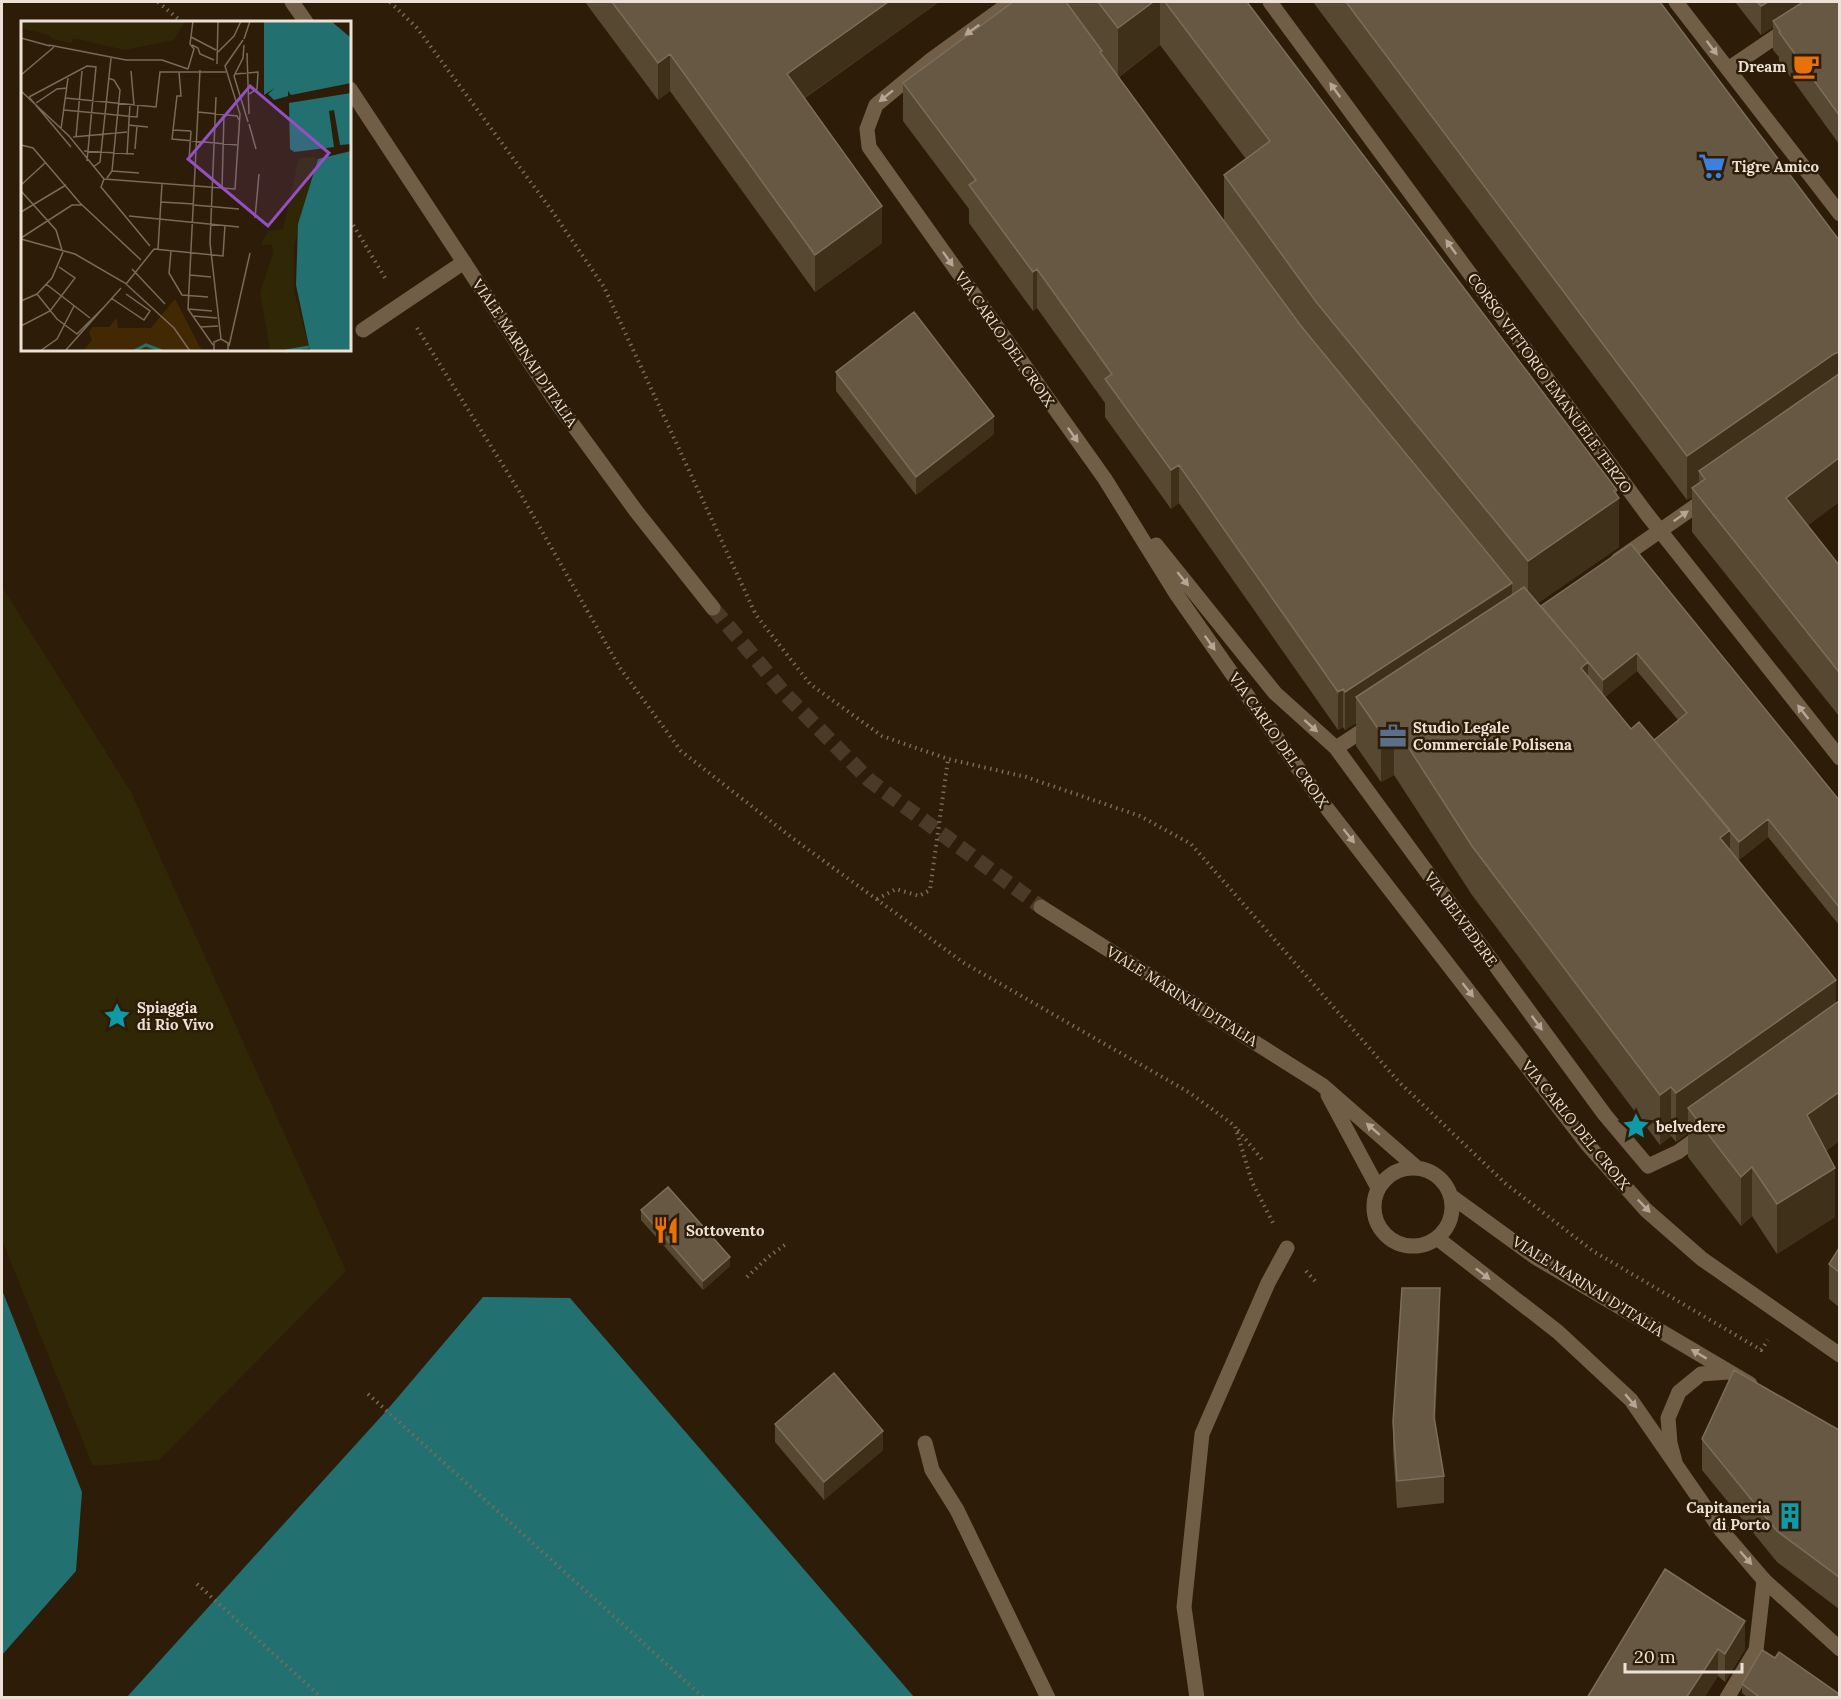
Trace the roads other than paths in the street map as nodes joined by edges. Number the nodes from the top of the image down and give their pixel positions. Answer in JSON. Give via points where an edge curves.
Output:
{"nodes":[{"id":1,"x":292,"y":2,"type":"edge"},
{"id":2,"x":1011,"y":2,"type":"edge"},
{"id":3,"x":1270,"y":2,"type":"edge"},
{"id":4,"x":1676,"y":2,"type":"edge"},
{"id":5,"x":1807,"y":15,"type":"edge"},
{"id":6,"x":305,"y":21,"type":"edge"},
{"id":7,"x":1728,"y":69,"type":"junction"},
{"id":8,"x":351,"y":91,"type":"edge"},
{"id":9,"x":1839,"y":214,"type":"edge"},
{"id":10,"x":464,"y":262,"type":"junction"},
{"id":11,"x":363,"y":330,"type":"dead end"},
{"id":12,"x":1716,"y":491,"type":"edge"},
{"id":13,"x":1120,"y":501,"type":"junction"},
{"id":14,"x":1659,"y":531,"type":"junction"},
{"id":15,"x":1601,"y":571,"type":"edge"},
{"id":16,"x":713,"y":608,"type":"tunnel mouth"},
{"id":17,"x":1386,"y":716,"type":"edge"},
{"id":18,"x":1336,"y":748,"type":"junction"},
{"id":19,"x":1839,"y":758,"type":"edge"},
{"id":20,"x":1041,"y":907,"type":"tunnel mouth"},
{"id":21,"x":1322,"y":1085,"type":"junction"},
{"id":22,"x":1716,"y":1125,"type":"edge"},
{"id":23,"x":1417,"y":1168,"type":"junction"},
{"id":24,"x":1378,"y":1188,"type":"junction"},
{"id":25,"x":1451,"y":1196,"type":"junction"},
{"id":26,"x":1437,"y":1238,"type":"junction"},
{"id":27,"x":1287,"y":1248,"type":"road end"},
{"id":28,"x":1839,"y":1355,"type":"edge"},
{"id":29,"x":1728,"y":1372,"type":"junction"},
{"id":30,"x":1758,"y":1389,"type":"edge"},
{"id":31,"x":925,"y":1443,"type":"dead end"},
{"id":32,"x":1677,"y":1468,"type":"junction"},
{"id":33,"x":1764,"y":1580,"type":"junction"},
{"id":34,"x":1839,"y":1649,"type":"edge"},
{"id":35,"x":1048,"y":1698,"type":"edge"},
{"id":36,"x":1197,"y":1698,"type":"edge"},
{"id":37,"x":1727,"y":1698,"type":"edge"}],
"edges":[{"from":1,"to":6,"type":"street"},
{"from":2,"to":13,"type":"street","name":"VIA CARLO DEL CROIX","one_way":true,"via":[[876,105],[867,129],[869,147]]},
{"from":14,"to":3,"type":"street","name":"CORSO VITTORIO EMANUELE TERZO","one_way":true},
{"from":4,"to":7,"type":"street","one_way":true},
{"from":5,"to":7,"type":"street"},
{"from":7,"to":9,"type":"street"},
{"from":8,"to":10,"type":"street","name":"VIALE MARINAI D'ITALIA"},
{"from":10,"to":11,"type":"street"},
{"from":10,"to":16,"type":"street","name":"VIALE MARINAI D'ITALIA","via":[[552,396]]},
{"from":14,"to":12,"type":"street","one_way":true},
{"from":13,"to":18,"type":"street","name":"VIA BELVEDERE","one_way":true,"via":[[1275,693]]},
{"from":13,"to":28,"type":"street","name":"VIA CARLO DEL CROIX","one_way":true,"via":[[1177,595],[1319,798],[1587,1143],[1646,1210],[1702,1259]]},
{"from":14,"to":15,"type":"street"},
{"from":19,"to":14,"type":"street","name":"CORSO VITTORIO EMANUELE TERZO","one_way":true},
{"from":17,"to":18,"type":"street"},
{"from":18,"to":22,"type":"street","name":"VIA BELVEDERE","one_way":true,"via":[[1605,1115],[1648,1166],[1678,1152]]},
{"from":20,"to":21,"type":"street","name":"VIALE MARINAI D'ITALIA"},
{"from":23,"to":21,"type":"street","name":"VIALE MARINAI D'ITALIA","one_way":true},
{"from":21,"to":24,"type":"street","name":"VIALE MARINAI D'ITALIA"},
{"from":23,"to":24,"type":"street","via":[[1395,1171]]},
{"from":23,"to":25,"type":"street","name":"VIALE MARINAI D'ITALIA","via":[[1439,1177]]},
{"from":24,"to":26,"type":"street","via":[[1374,1217],[1385,1236],[1415,1247]]},
{"from":25,"to":26,"type":"street","via":[[1450,1219]]},
{"from":29,"to":25,"type":"street","name":"VIALE MARINAI D'ITALIA","one_way":true,"via":[[1535,1257]]},
{"from":26,"to":32,"type":"street","one_way":true,"via":[[1558,1332],[1631,1400]]},
{"from":27,"to":36,"type":"street","via":[[1202,1434],[1184,1607]]},
{"from":29,"to":30,"type":"street","name":"VIALE MARINAI D'ITALIA"},
{"from":29,"to":32,"type":"street","via":[[1701,1374],[1679,1392],[1668,1418]]},
{"from":31,"to":35,"type":"street","via":[[932,1470],[957,1510]]},
{"from":32,"to":33,"type":"street","one_way":true,"via":[[1721,1530]]},
{"from":33,"to":34,"type":"street"},
{"from":33,"to":37,"type":"street","via":[[1756,1650]]}]}
